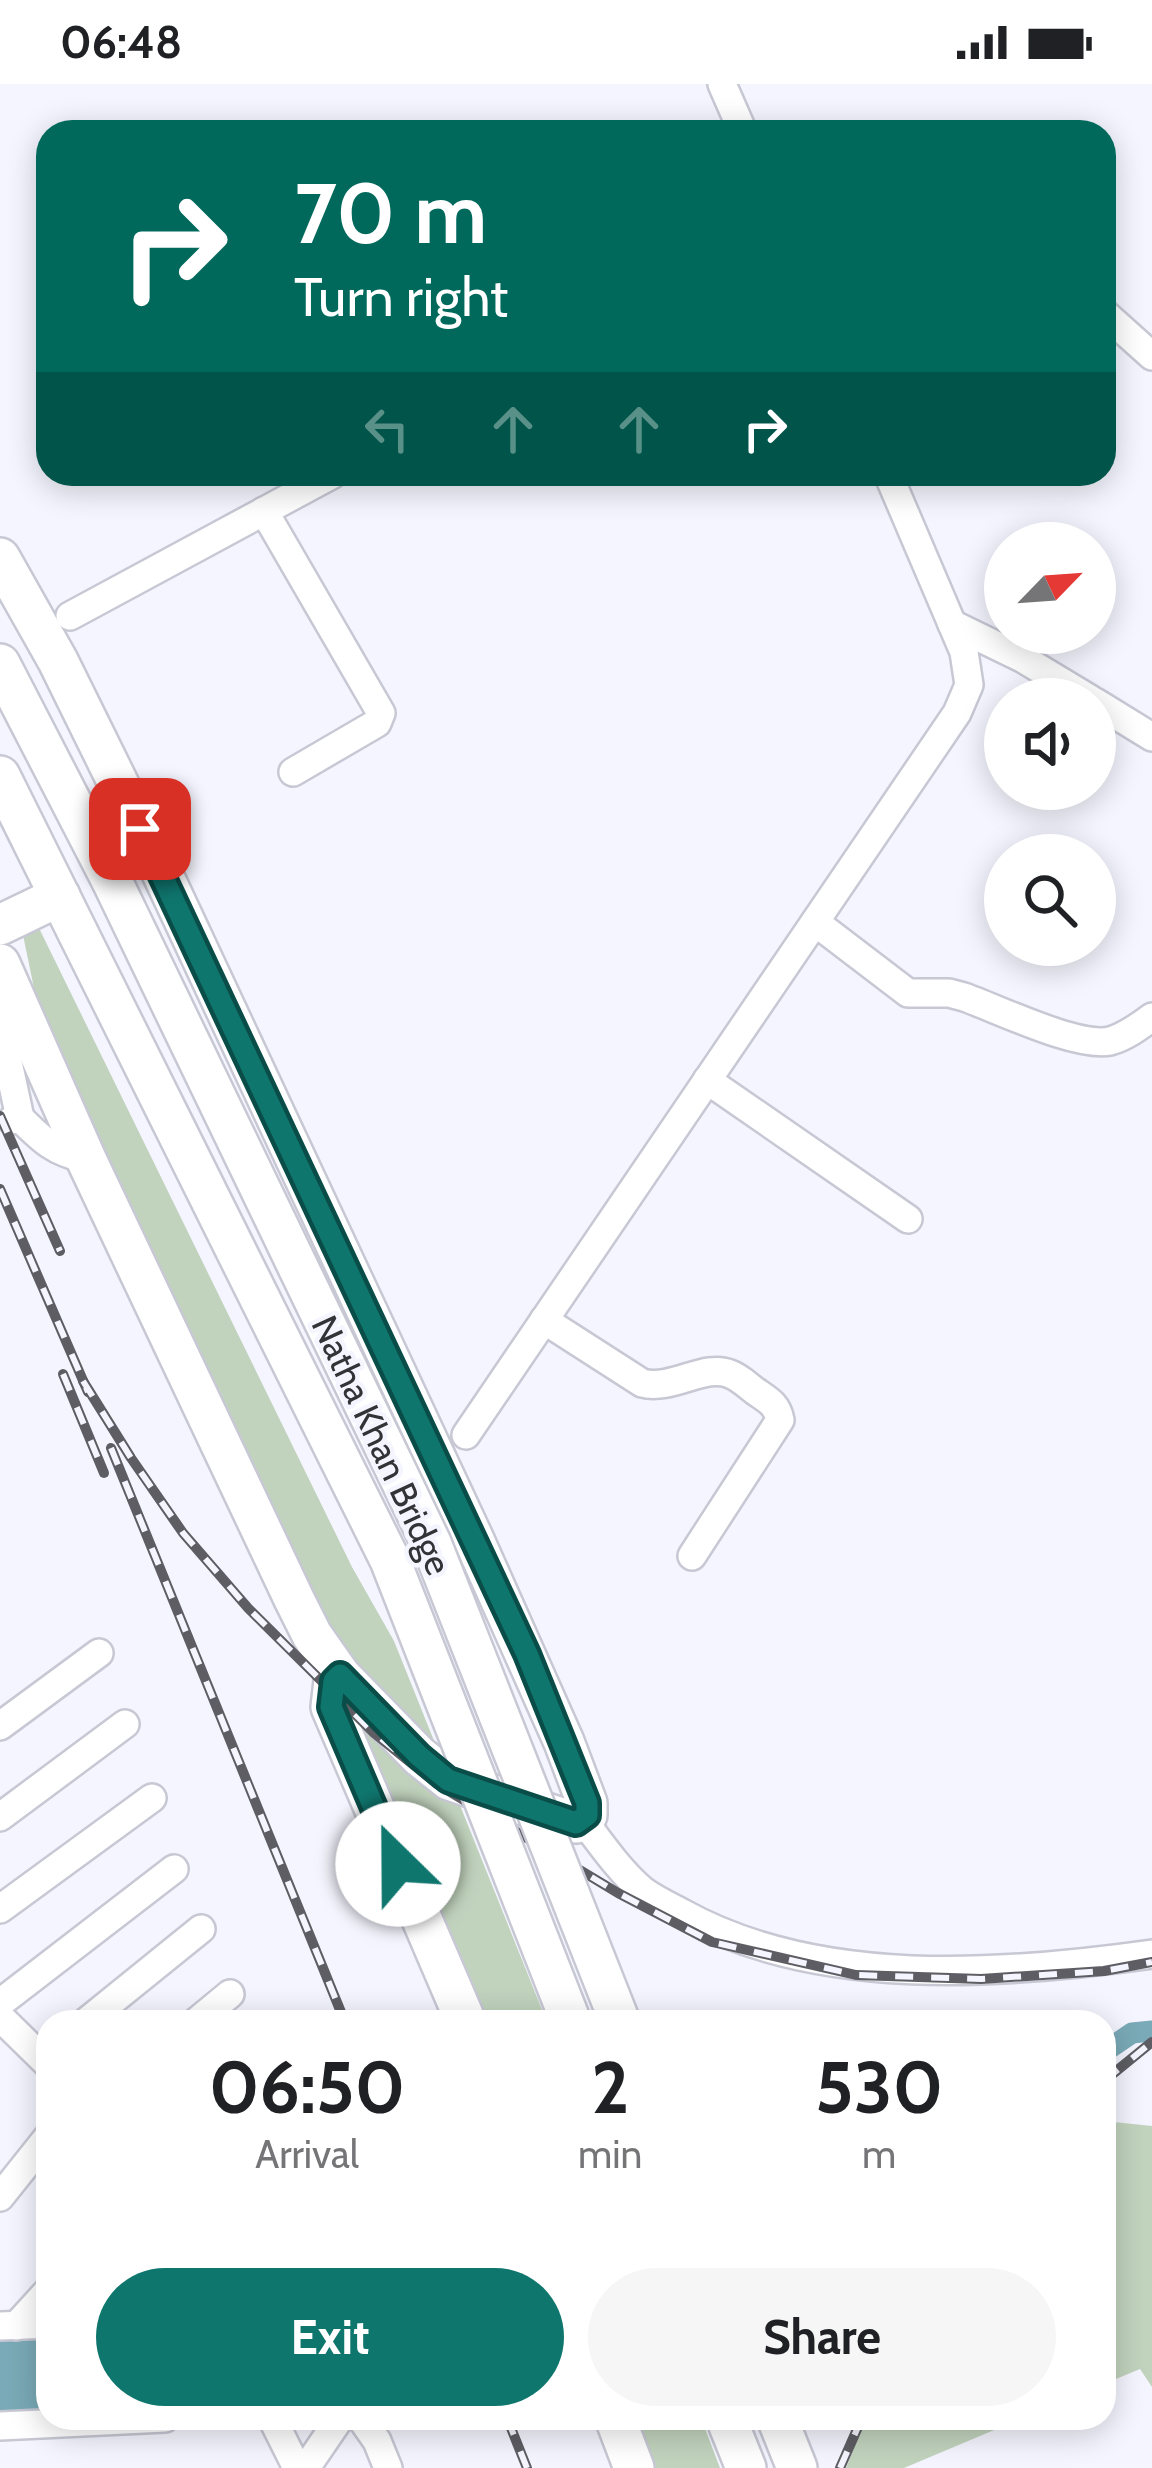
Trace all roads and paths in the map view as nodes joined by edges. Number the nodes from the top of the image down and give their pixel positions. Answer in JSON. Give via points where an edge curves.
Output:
{"nodes":[{"id":1,"x":722,"y":84,"type":"edge"},
{"id":2,"x":738,"y":120,"type":"edge"},
{"id":3,"x":1116,"y":324,"type":"edge"},
{"id":4,"x":1152,"y":356,"type":"edge"},
{"id":5,"x":311,"y":486,"type":"edge"},
{"id":6,"x":893,"y":486,"type":"edge"},
{"id":7,"x":264,"y":512,"type":"junction"},
{"id":8,"x":0,"y":558,"type":"edge"},
{"id":9,"x":70,"y":616,"type":"dead end"},
{"id":10,"x":952,"y":624,"type":"junction"},
{"id":11,"x":0,"y":664,"type":"edge"},
{"id":12,"x":1056,"y":678,"type":"edge"},
{"id":13,"x":1116,"y":714,"type":"edge"},
{"id":14,"x":1152,"y":737,"type":"edge"},
{"id":15,"x":112,"y":771,"type":"junction"},
{"id":16,"x":293,"y":772,"type":"dead end"},
{"id":17,"x":0,"y":776,"type":"edge"},
{"id":18,"x":69,"y":797,"type":"junction"},
{"id":19,"x":60,"y":896,"type":"junction"},
{"id":20,"x":815,"y":922,"type":"junction"},
{"id":21,"x":0,"y":925,"type":"edge"},
{"id":22,"x":3,"y":974,"type":"edge"},
{"id":23,"x":1152,"y":1017,"type":"edge"},
{"id":24,"x":707,"y":1080,"type":"junction"},
{"id":25,"x":86,"y":1159,"type":"junction"},
{"id":26,"x":908,"y":1219,"type":"dead end"},
{"id":27,"x":544,"y":1320,"type":"junction"},
{"id":28,"x":466,"y":1435,"type":"dead end"},
{"id":29,"x":692,"y":1556,"type":"dead end"},
{"id":30,"x":99,"y":1653,"type":"dead end"},
{"id":31,"x":340,"y":1675,"type":"junction"},
{"id":32,"x":125,"y":1724,"type":"dead end"},
{"id":33,"x":0,"y":1726,"type":"edge"},
{"id":34,"x":152,"y":1798,"type":"dead end"},
{"id":35,"x":0,"y":1817,"type":"edge"},
{"id":36,"x":583,"y":1820,"type":"junction"},
{"id":37,"x":174,"y":1869,"type":"dead end"},
{"id":38,"x":0,"y":1909,"type":"edge"},
{"id":39,"x":200,"y":1929,"type":"dead end"},
{"id":40,"x":1152,"y":1954,"type":"edge"},
{"id":41,"x":230,"y":1994,"type":"dead end"},
{"id":42,"x":0,"y":2003,"type":"edge"},
{"id":43,"x":101,"y":2010,"type":"edge"},
{"id":44,"x":211,"y":2010,"type":"edge"},
{"id":45,"x":461,"y":2010,"type":"edge"},
{"id":46,"x":566,"y":2010,"type":"edge"},
{"id":47,"x":615,"y":2010,"type":"edge"},
{"id":48,"x":0,"y":2017,"type":"edge"},
{"id":49,"x":36,"y":2049,"type":"edge"},
{"id":50,"x":36,"y":2149,"type":"edge"},
{"id":51,"x":6,"y":2178,"type":"edge"},
{"id":52,"x":36,"y":2302,"type":"edge"},
{"id":53,"x":8,"y":2326,"type":"edge"},
{"id":54,"x":36,"y":2424,"type":"edge"},
{"id":55,"x":0,"y":2426,"type":"edge"},
{"id":56,"x":281,"y":2430,"type":"edge"},
{"id":57,"x":295,"y":2430,"type":"edge"},
{"id":58,"x":332,"y":2430,"type":"edge"},
{"id":59,"x":369,"y":2430,"type":"edge"},
{"id":60,"x":608,"y":2430,"type":"edge"},
{"id":61,"x":620,"y":2430,"type":"edge"},
{"id":62,"x":731,"y":2430,"type":"edge"},
{"id":63,"x":782,"y":2430,"type":"edge"},
{"id":64,"x":632,"y":2463,"type":"edge"},
{"id":65,"x":308,"y":2465,"type":"edge"},
{"id":66,"x":388,"y":2468,"type":"edge"},
{"id":67,"x":746,"y":2468,"type":"edge"},
{"id":68,"x":796,"y":2468,"type":"edge"}],
"edges":[{"from":1,"to":2,"type":"street"},
{"from":3,"to":4,"type":"street"},
{"from":5,"to":7,"type":"street"},
{"from":6,"to":10,"type":"street"},
{"from":7,"to":9,"type":"street"},
{"from":7,"to":16,"type":"street","via":[[381,712],[377,723]]},
{"from":8,"to":15,"type":"highway"},
{"from":10,"to":12,"type":"street"},
{"from":10,"to":20,"type":"street","via":[[969,685],[957,713]]},
{"from":11,"to":18,"type":"highway","name":"Natha Khan Bridge"},
{"from":13,"to":14,"type":"street"},
{"from":15,"to":18,"type":"highway"},
{"from":15,"to":36,"type":"highway","via":[[527,1654],[587,1803]]},
{"from":17,"to":19,"type":"highway","name":"Natha Khan Bridge"},
{"from":18,"to":47,"type":"highway","name":"Natha Khan Bridge","bridge":true,"via":[[431,1543]]},
{"from":19,"to":21,"type":"highway"},
{"from":19,"to":46,"type":"highway","name":"Natha Khan Bridge","bridge":true,"via":[[390,1560]]},
{"from":20,"to":23,"type":"street","via":[[908,993],[949,992],[1082,1041],[1110,1041]]},
{"from":20,"to":24,"type":"street"},
{"from":22,"to":25,"type":"highway"},
{"from":22,"to":25,"type":"street","via":[[16,1119],[63,1154]]},
{"from":24,"to":26,"type":"street"},
{"from":24,"to":27,"type":"street"},
{"from":25,"to":31,"type":"highway","via":[[312,1635]]},
{"from":27,"to":28,"type":"street"},
{"from":27,"to":29,"type":"street","via":[[642,1383],[728,1372],[774,1404],[780,1420]]},
{"from":30,"to":33,"type":"street"},
{"from":31,"to":36,"type":"highway","via":[[448,1780]]},
{"from":31,"to":45,"type":"highway","via":[[331,1707]]},
{"from":32,"to":35,"type":"street"},
{"from":34,"to":38,"type":"street"},
{"from":36,"to":40,"type":"street","via":[[644,1892],[767,1950],[981,1972]]},
{"from":37,"to":42,"type":"street"},
{"from":39,"to":43,"type":"street"},
{"from":41,"to":44,"type":"street"},
{"from":48,"to":49,"type":"street"},
{"from":50,"to":51,"type":"street"},
{"from":52,"to":53,"type":"street"},
{"from":54,"to":55,"type":"street"},
{"from":56,"to":65,"type":"street"},
{"from":57,"to":65,"type":"street"},
{"from":58,"to":65,"type":"street"},
{"from":59,"to":66,"type":"street"},
{"from":60,"to":64,"type":"street"},
{"from":61,"to":64,"type":"highway"},
{"from":62,"to":67,"type":"highway"},
{"from":63,"to":68,"type":"highway"}]}
